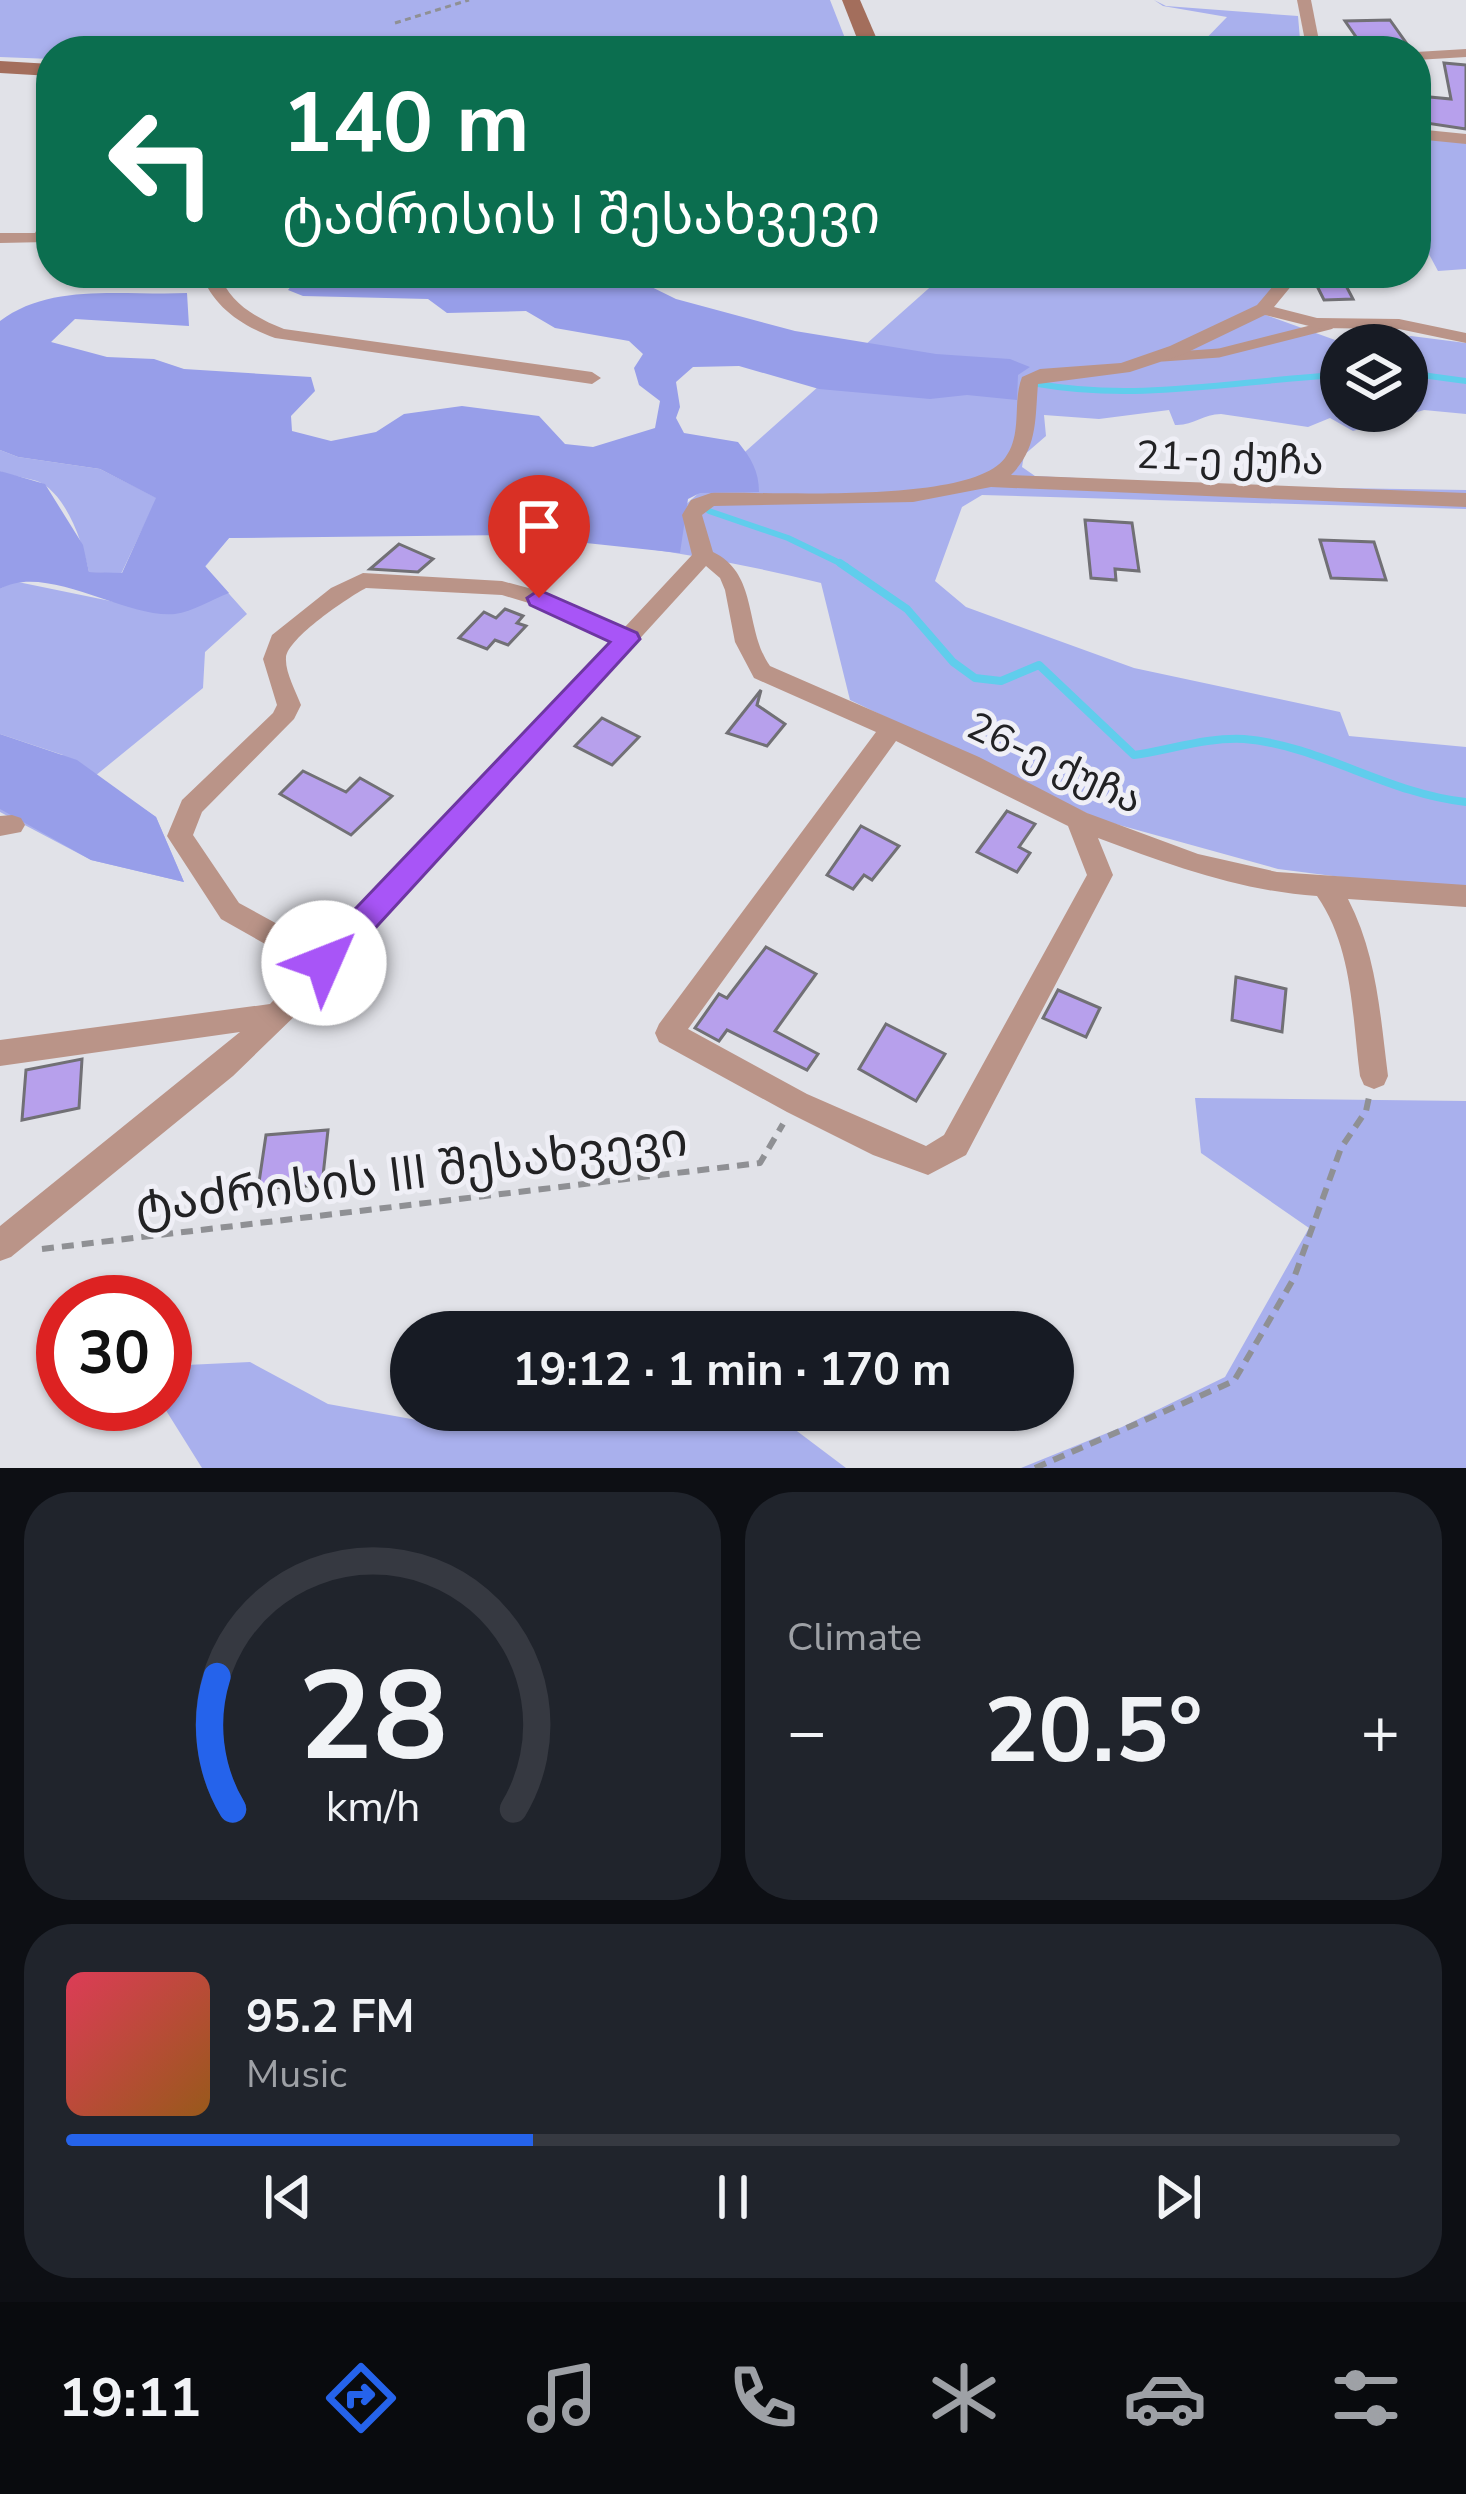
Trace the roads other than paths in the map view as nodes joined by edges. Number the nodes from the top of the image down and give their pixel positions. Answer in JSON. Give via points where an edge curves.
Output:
{"nodes":[{"id":1,"x":851,"y":0,"type":"edge"},
{"id":2,"x":1304,"y":0,"type":"edge"},
{"id":3,"x":866,"y":36,"type":"edge"},
{"id":4,"x":1311,"y":36,"type":"edge"},
{"id":5,"x":1466,"y":53,"type":"edge"},
{"id":6,"x":1431,"y":55,"type":"edge"},
{"id":7,"x":0,"y":68,"type":"edge"},
{"id":8,"x":36,"y":69,"type":"edge"},
{"id":9,"x":1431,"y":136,"type":"edge"},
{"id":10,"x":1466,"y":139,"type":"edge"},
{"id":11,"x":0,"y":238,"type":"edge"},
{"id":12,"x":36,"y":238,"type":"edge"},
{"id":13,"x":216,"y":288,"type":"edge"},
{"id":14,"x":1280,"y":288,"type":"edge"},
{"id":15,"x":1263,"y":309,"type":"junction"},
{"id":16,"x":1336,"y":324,"type":"edge"},
{"id":17,"x":1320,"y":328,"type":"edge"},
{"id":18,"x":1428,"y":330,"type":"edge"},
{"id":19,"x":1466,"y":338,"type":"edge"},
{"id":20,"x":1155,"y":358,"type":"junction"},
{"id":21,"x":592,"y":378,"type":"dead end"},
{"id":22,"x":991,"y":481,"type":"junction"},
{"id":23,"x":1466,"y":500,"type":"edge"},
{"id":24,"x":704,"y":556,"type":"junction"},
{"id":25,"x":628,"y":639,"type":"junction"},
{"id":26,"x":891,"y":730,"type":"junction"},
{"id":27,"x":1078,"y":820,"type":"junction"},
{"id":28,"x":1324,"y":887,"type":"junction"},
{"id":29,"x":1466,"y":896,"type":"edge"},
{"id":30,"x":324,"y":963,"type":"junction"},
{"id":31,"x":277,"y":1015,"type":"junction"},
{"id":32,"x":0,"y":1053,"type":"edge"},
{"id":33,"x":1374,"y":1076,"type":"road end"},
{"id":34,"x":11,"y":1248,"type":"edge"}],
"edges":[{"from":1,"to":3,"type":"street"},
{"from":2,"to":4,"type":"street"},
{"from":5,"to":6,"type":"street"},
{"from":7,"to":8,"type":"street"},
{"from":9,"to":10,"type":"street"},
{"from":11,"to":12,"type":"street"},
{"from":13,"to":21,"type":"street","via":[[247,320],[281,334]]},
{"from":14,"to":15,"type":"street"},
{"from":15,"to":16,"type":"street"},
{"from":15,"to":20,"type":"street"},
{"from":17,"to":20,"type":"lane","via":[[1219,353]]},
{"from":18,"to":19,"type":"street"},
{"from":20,"to":22,"type":"street","via":[[1029,381],[1026,434]]},
{"from":22,"to":23,"type":"street","name":"21-ე ქუჩა"},
{"from":22,"to":24,"type":"street","name":"21-ე ქუჩა","via":[[877,497],[711,500],[692,515]]},
{"from":24,"to":25,"type":"street"},
{"from":24,"to":26,"type":"street","name":"26-ე ქუჩა","via":[[722,562],[735,580],[744,645],[762,672]]},
{"from":25,"to":30,"type":"street"},
{"from":25,"to":30,"type":"street","via":[[502,588],[363,580],[280,641],[274,659],[290,705],[190,807],[180,836],[230,911]]},
{"from":26,"to":27,"type":"street","name":"26-ე ქუჩა"},
{"from":26,"to":27,"type":"street","via":[[669,1034],[884,1145],[928,1161],[955,1145],[1100,874]]},
{"from":27,"to":28,"type":"street","name":"26-ე ქუჩა","via":[[1196,864]]},
{"from":28,"to":29,"type":"street","name":"26-ე ქუჩა"},
{"from":28,"to":33,"type":"street","via":[[1341,905],[1353,939]]},
{"from":30,"to":31,"type":"street"},
{"from":31,"to":32,"type":"street"},
{"from":31,"to":34,"type":"street"}]}
